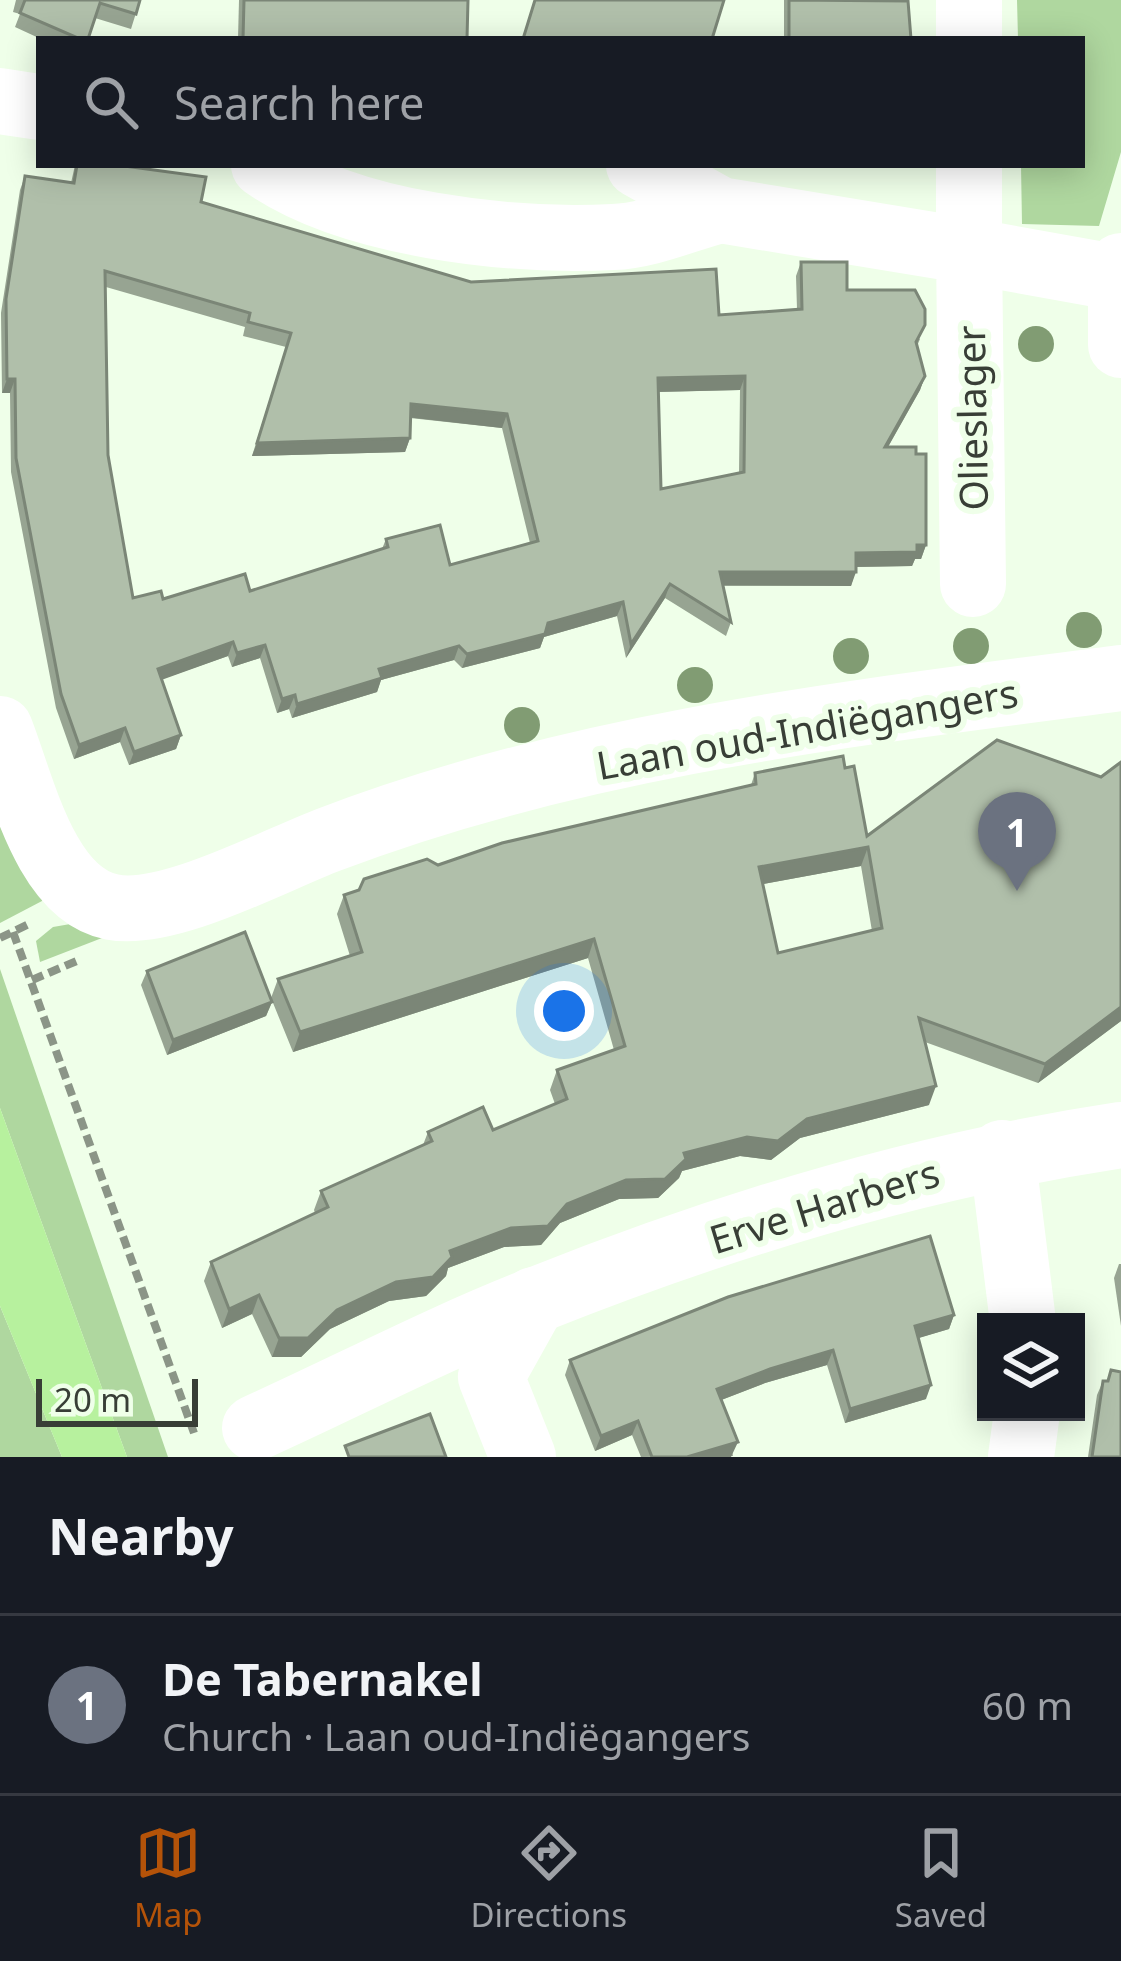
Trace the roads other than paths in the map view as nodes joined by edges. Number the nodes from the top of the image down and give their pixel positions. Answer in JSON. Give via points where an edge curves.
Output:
{"nodes":[{"id":1,"x":969,"y":0,"type":"edge"},
{"id":2,"x":969,"y":36,"type":"edge"},
{"id":3,"x":0,"y":101,"type":"edge"},
{"id":4,"x":36,"y":107,"type":"edge"},
{"id":5,"x":270,"y":168,"type":"edge"},
{"id":6,"x":644,"y":168,"type":"edge"},
{"id":7,"x":969,"y":168,"type":"edge"},
{"id":8,"x":720,"y":210,"type":"junction"},
{"id":9,"x":969,"y":251,"type":"junction"},
{"id":10,"x":1120,"y":272,"type":"edge"},
{"id":11,"x":1121,"y":345,"type":"edge"},
{"id":12,"x":973,"y":584,"type":"dead end"},
{"id":13,"x":1121,"y":678,"type":"edge"},
{"id":14,"x":0,"y":729,"type":"edge"},
{"id":15,"x":1121,"y":1135,"type":"edge"},
{"id":16,"x":1002,"y":1153,"type":"junction"},
{"id":17,"x":534,"y":1300,"type":"junction"},
{"id":18,"x":1022,"y":1313,"type":"edge"},
{"id":19,"x":1026,"y":1421,"type":"edge"},
{"id":20,"x":228,"y":1440,"type":"road end"},
{"id":21,"x":523,"y":1457,"type":"edge"},
{"id":22,"x":1021,"y":1457,"type":"edge"}],
"edges":[{"from":1,"to":2,"type":"street"},
{"from":3,"to":4,"type":"street"},
{"from":5,"to":8,"type":"street","via":[[335,202],[495,235],[617,237]]},
{"from":6,"to":8,"type":"street"},
{"from":7,"to":9,"type":"street","name":"Olieslager"},
{"from":8,"to":9,"type":"street"},
{"from":9,"to":10,"type":"street"},
{"from":9,"to":12,"type":"street","name":"Olieslager"},
{"from":10,"to":11,"type":"street"},
{"from":13,"to":14,"type":"street","name":"Laan oud-Indiëgangers","via":[[646,748],[373,823],[157,906],[115,908],[85,898],[46,844]]},
{"from":15,"to":16,"type":"street","name":"Erve Harbers"},
{"from":16,"to":17,"type":"street","name":"Erve Harbers","via":[[751,1223]]},
{"from":16,"to":18,"type":"street"},
{"from":17,"to":20,"type":"street","name":"Erve Harbers"},
{"from":17,"to":21,"type":"street","via":[[491,1377]]},
{"from":19,"to":22,"type":"street"}]}
